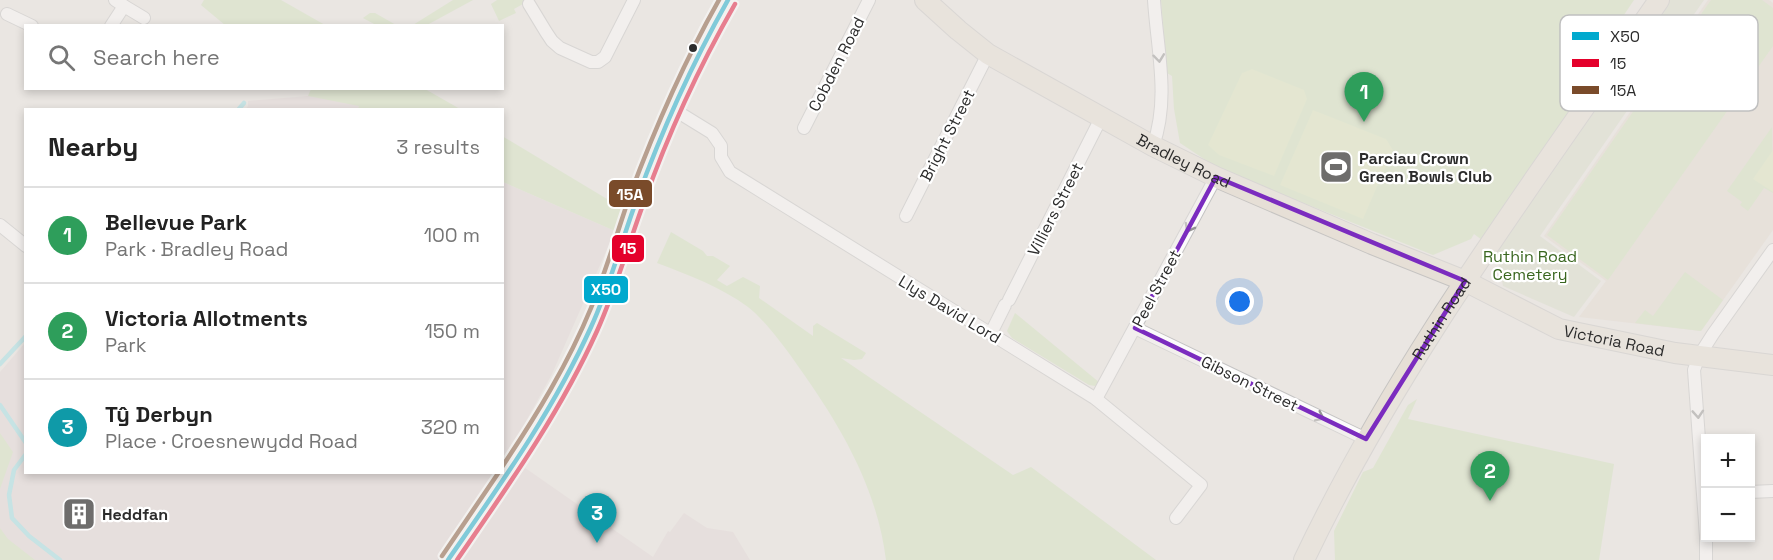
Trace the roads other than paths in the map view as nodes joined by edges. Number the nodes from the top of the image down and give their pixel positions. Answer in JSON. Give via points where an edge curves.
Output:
{"nodes":[{"id":1,"x":634,"y":0,"type":"edge"},
{"id":2,"x":728,"y":0,"type":"edge"},
{"id":3,"x":869,"y":0,"type":"edge"},
{"id":4,"x":925,"y":0,"type":"edge"},
{"id":5,"x":1154,"y":0,"type":"edge"},
{"id":6,"x":1659,"y":0,"type":"edge"},
{"id":7,"x":119,"y":3,"type":"edge"},
{"id":8,"x":530,"y":4,"type":"dead end"},
{"id":9,"x":7,"y":14,"type":"dead end"},
{"id":10,"x":1649,"y":15,"type":"edge"},
{"id":11,"x":144,"y":18,"type":"dead end"},
{"id":12,"x":28,"y":24,"type":"edge"},
{"id":13,"x":112,"y":24,"type":"edge"},
{"id":14,"x":988,"y":54,"type":"junction"},
{"id":15,"x":673,"y":109,"type":"junction"},
{"id":16,"x":1582,"y":111,"type":"edge"},
{"id":17,"x":1101,"y":118,"type":"junction"},
{"id":18,"x":804,"y":128,"type":"dead end"},
{"id":19,"x":1153,"y":146,"type":"junction"},
{"id":20,"x":1216,"y":177,"type":"junction"},
{"id":21,"x":906,"y":216,"type":"dead end"},
{"id":22,"x":0,"y":225,"type":"edge"},
{"id":23,"x":24,"y":244,"type":"edge"},
{"id":24,"x":1773,"y":250,"type":"edge"},
{"id":25,"x":1465,"y":281,"type":"junction"},
{"id":26,"x":1135,"y":328,"type":"junction"},
{"id":27,"x":991,"y":333,"type":"junction"},
{"id":28,"x":1699,"y":356,"type":"junction"},
{"id":29,"x":1773,"y":364,"type":"edge"},
{"id":30,"x":1096,"y":399,"type":"junction"},
{"id":31,"x":1366,"y":439,"type":"junction"},
{"id":32,"x":1704,"y":488,"type":"edge"},
{"id":33,"x":1773,"y":491,"type":"edge"},
{"id":34,"x":1755,"y":492,"type":"edge"},
{"id":35,"x":1176,"y":518,"type":"dead end"},
{"id":36,"x":1706,"y":542,"type":"edge"},
{"id":37,"x":448,"y":560,"type":"edge"},
{"id":38,"x":1304,"y":560,"type":"edge"},
{"id":39,"x":1706,"y":560,"type":"edge"}],
"edges":[{"from":1,"to":8,"type":"street","via":[[605,57],[598,62],[575,56],[552,41]]},
{"from":2,"to":15,"type":"street"},
{"from":3,"to":18,"type":"street","name":"Cobden Road"},
{"from":4,"to":14,"type":"main road","name":"Bradley Road"},
{"from":5,"to":19,"type":"street","one_way":true,"via":[[1162,86],[1160,128]]},
{"from":6,"to":10,"type":"main road","name":"Ruthin Road"},
{"from":7,"to":11,"type":"street"},
{"from":7,"to":13,"type":"street"},
{"from":9,"to":12,"type":"street"},
{"from":14,"to":17,"type":"main road","name":"Bradley Road"},
{"from":14,"to":21,"type":"street","name":"Bright Street"},
{"from":15,"to":27,"type":"street","name":"Llys David Lord","via":[[712,133],[730,172]]},
{"from":15,"to":37,"type":"street","via":[[591,327],[561,388]]},
{"from":16,"to":25,"type":"main road","name":"Ruthin Road"},
{"from":17,"to":19,"type":"main road","name":"Bradley Road"},
{"from":17,"to":27,"type":"street","name":"Villiers Street"},
{"from":19,"to":20,"type":"main road","name":"Bradley Road"},
{"from":20,"to":25,"type":"main road","name":"Bradley Road"},
{"from":20,"to":26,"type":"street","name":"Peel Street","one_way":true},
{"from":22,"to":23,"type":"street"},
{"from":24,"to":28,"type":"street"},
{"from":25,"to":28,"type":"main road","name":"Victoria Road","via":[[1559,328]]},
{"from":25,"to":31,"type":"main road","name":"Ruthin Road"},
{"from":26,"to":30,"type":"street","name":"Peel Street"},
{"from":26,"to":31,"type":"street","name":"Gibson Street","one_way":true},
{"from":27,"to":30,"type":"street","name":"Llys David Lord"},
{"from":28,"to":29,"type":"main road","name":"Victoria Road"},
{"from":28,"to":32,"type":"street","one_way":true,"via":[[1694,370]]},
{"from":30,"to":35,"type":"street","name":"Llys David Lord","via":[[1201,485]]},
{"from":31,"to":38,"type":"main road","name":"Ruthin Road"},
{"from":33,"to":34,"type":"street"},
{"from":36,"to":39,"type":"street"}]}
